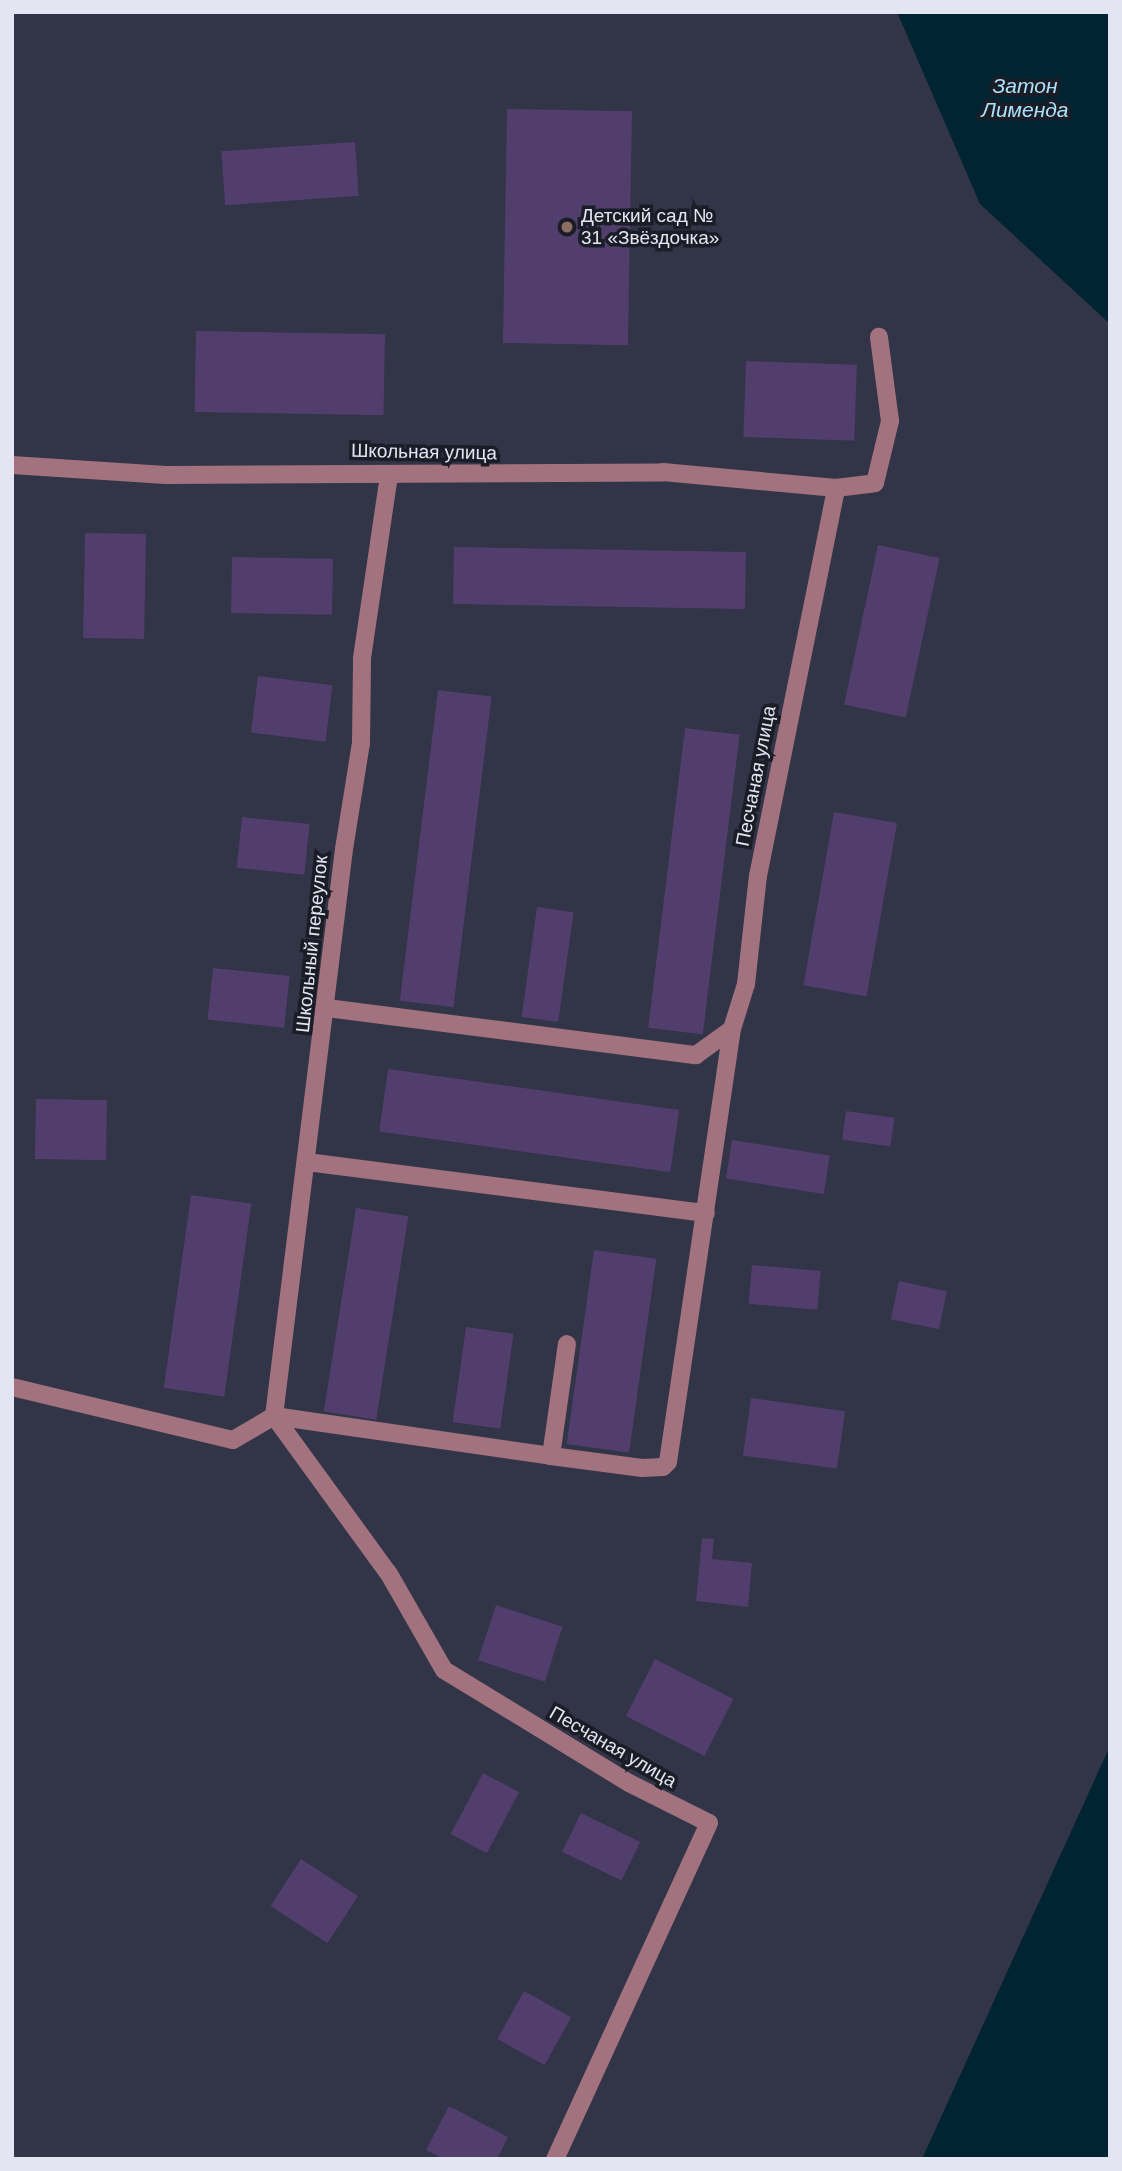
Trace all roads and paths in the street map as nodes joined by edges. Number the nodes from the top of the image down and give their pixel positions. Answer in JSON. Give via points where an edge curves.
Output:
{"nodes":[{"id":1,"x":879,"y":337,"type":"dead end"},
{"id":2,"x":12,"y":465,"type":"edge"},
{"id":3,"x":390,"y":476,"type":"junction"},
{"id":4,"x":836,"y":488,"type":"junction"},
{"id":5,"x":327,"y":1008,"type":"junction"},
{"id":6,"x":733,"y":1029,"type":"junction"},
{"id":7,"x":307,"y":1162,"type":"junction"},
{"id":8,"x":706,"y":1213,"type":"junction"},
{"id":9,"x":567,"y":1344,"type":"dead end"},
{"id":10,"x":12,"y":1387,"type":"edge"},
{"id":11,"x":274,"y":1416,"type":"junction"},
{"id":12,"x":551,"y":1456,"type":"junction"},
{"id":13,"x":555,"y":2159,"type":"edge"}],
"edges":[{"from":1,"to":4,"type":"street","name":"Школьная улица","via":[[890,421],[874,483]]},
{"from":2,"to":3,"type":"street","name":"Школьная улица","via":[[166,475],[340,471]]},
{"from":3,"to":4,"type":"street","name":"Школьная улица","via":[[663,472]]},
{"from":3,"to":5,"type":"street","name":"Школьный переулок","via":[[362,658],[361,743]]},
{"from":4,"to":6,"type":"street","name":"Песчаная улица","via":[[758,876],[746,984]]},
{"from":5,"to":6,"type":"street","via":[[696,1055]]},
{"from":5,"to":7,"type":"street","name":"Школьный переулок"},
{"from":6,"to":8,"type":"street","name":"Песчаная улица"},
{"from":7,"to":8,"type":"street"},
{"from":7,"to":11,"type":"street","name":"Школьный переулок"},
{"from":8,"to":12,"type":"street","name":"Песчаная улица","via":[[668,1462],[663,1467],[642,1468]]},
{"from":9,"to":12,"type":"street"},
{"from":10,"to":11,"type":"street","via":[[233,1440]]},
{"from":11,"to":12,"type":"street"},
{"from":11,"to":13,"type":"street","name":"Песчаная улица","via":[[389,1574],[444,1670],[629,1783],[709,1823]]}]}
